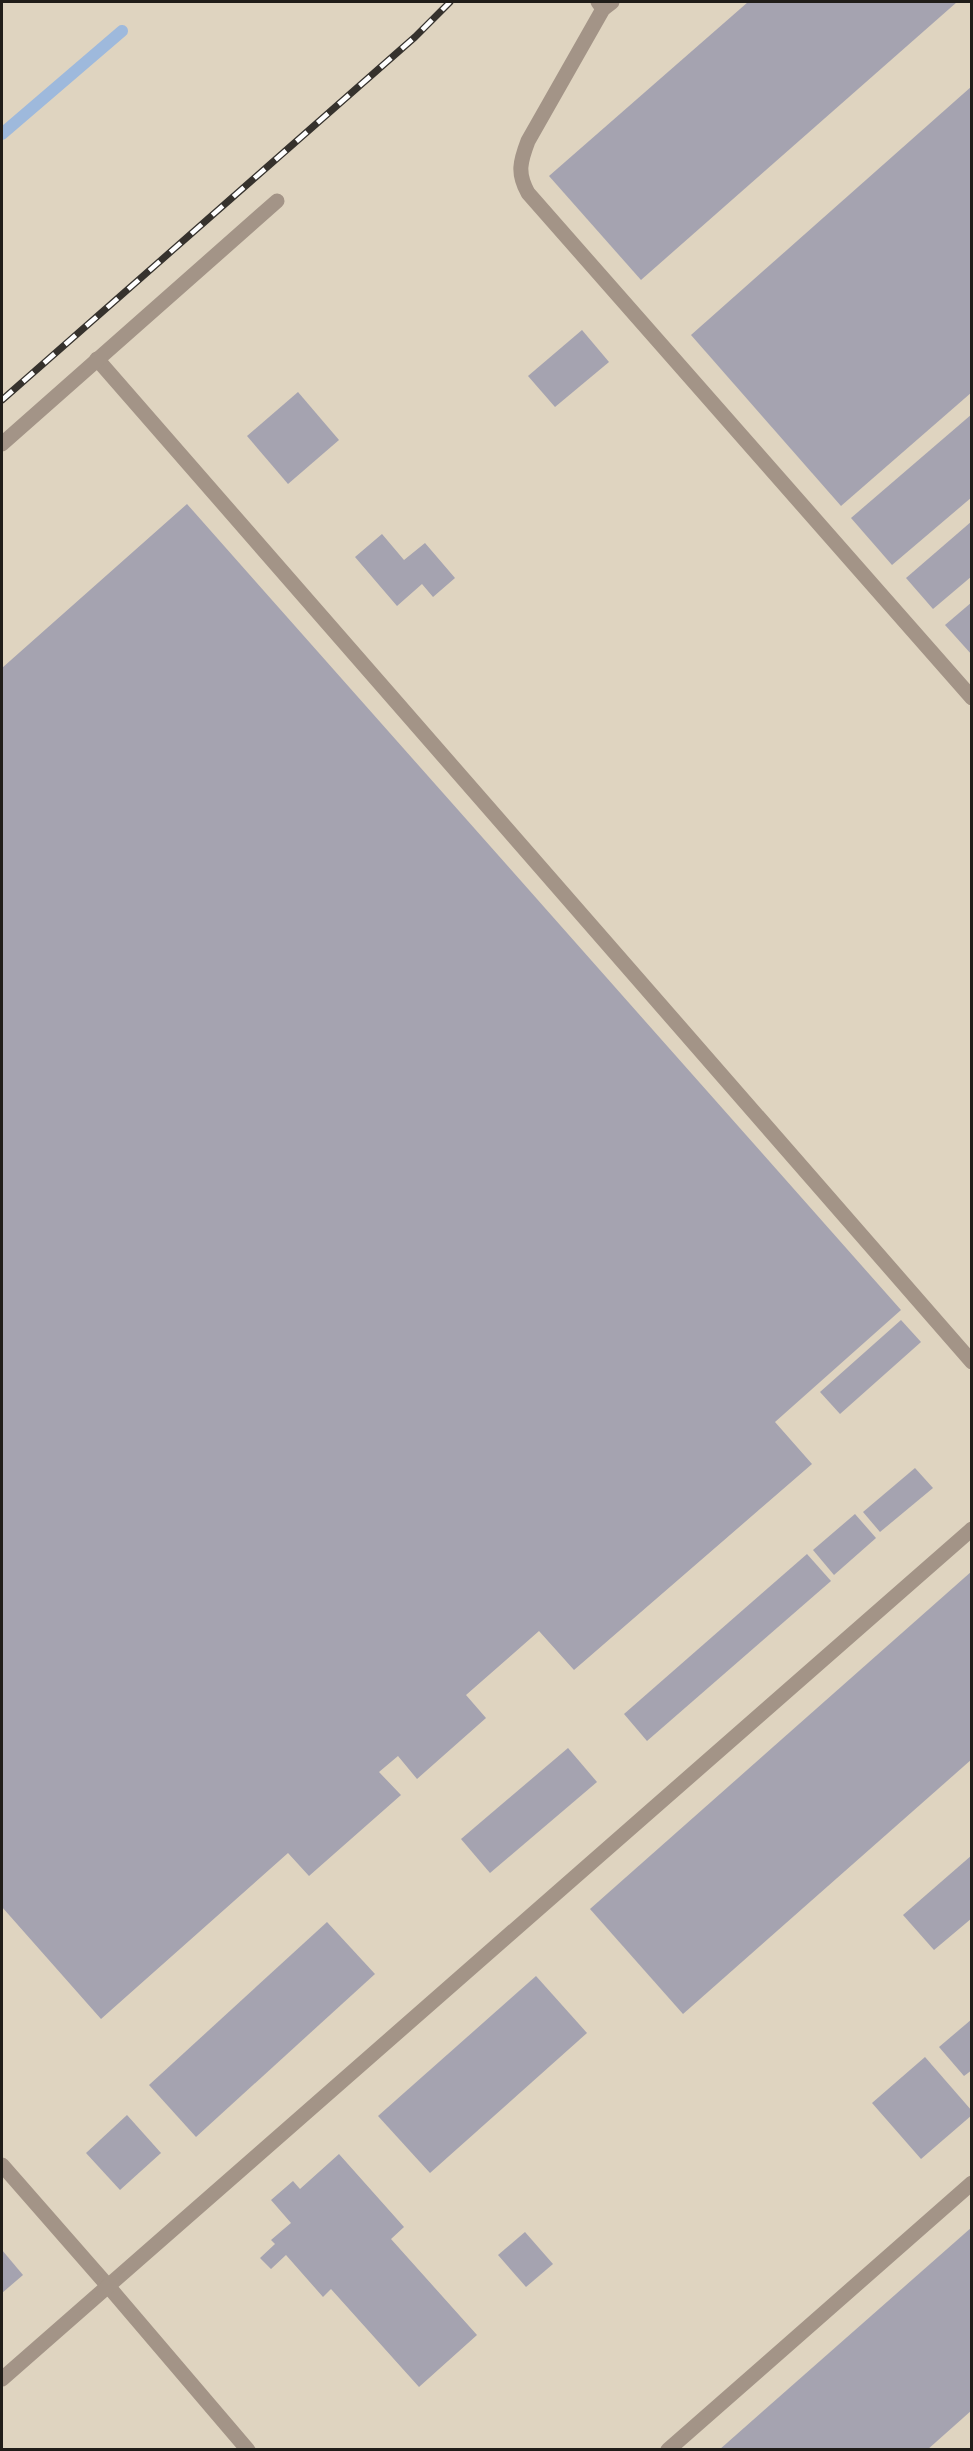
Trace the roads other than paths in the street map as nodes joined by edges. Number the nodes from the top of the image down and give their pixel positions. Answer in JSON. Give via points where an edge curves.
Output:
{"nodes":[{"id":1,"x":604,"y":4,"type":"edge"},
{"id":2,"x":277,"y":201,"type":"dead end"},
{"id":3,"x":97,"y":359,"type":"junction"},
{"id":4,"x":2,"y":444,"type":"edge"},
{"id":5,"x":972,"y":698,"type":"edge"},
{"id":6,"x":972,"y":1362,"type":"edge"},
{"id":7,"x":972,"y":1529,"type":"edge"},
{"id":8,"x":2,"y":2165,"type":"edge"},
{"id":9,"x":972,"y":2183,"type":"edge"},
{"id":10,"x":108,"y":2286,"type":"junction"},
{"id":11,"x":2,"y":2379,"type":"edge"},
{"id":12,"x":248,"y":2450,"type":"edge"},
{"id":13,"x":668,"y":2450,"type":"edge"}],
"edges":[{"from":1,"to":5,"type":"street","via":[[528,141],[521,180],[528,193]]},
{"from":2,"to":3,"type":"street"},
{"from":3,"to":4,"type":"street"},
{"from":3,"to":6,"type":"street"},
{"from":7,"to":10,"type":"street"},
{"from":8,"to":10,"type":"street"},
{"from":9,"to":13,"type":"street"},
{"from":10,"to":11,"type":"street"},
{"from":10,"to":12,"type":"street"}]}
